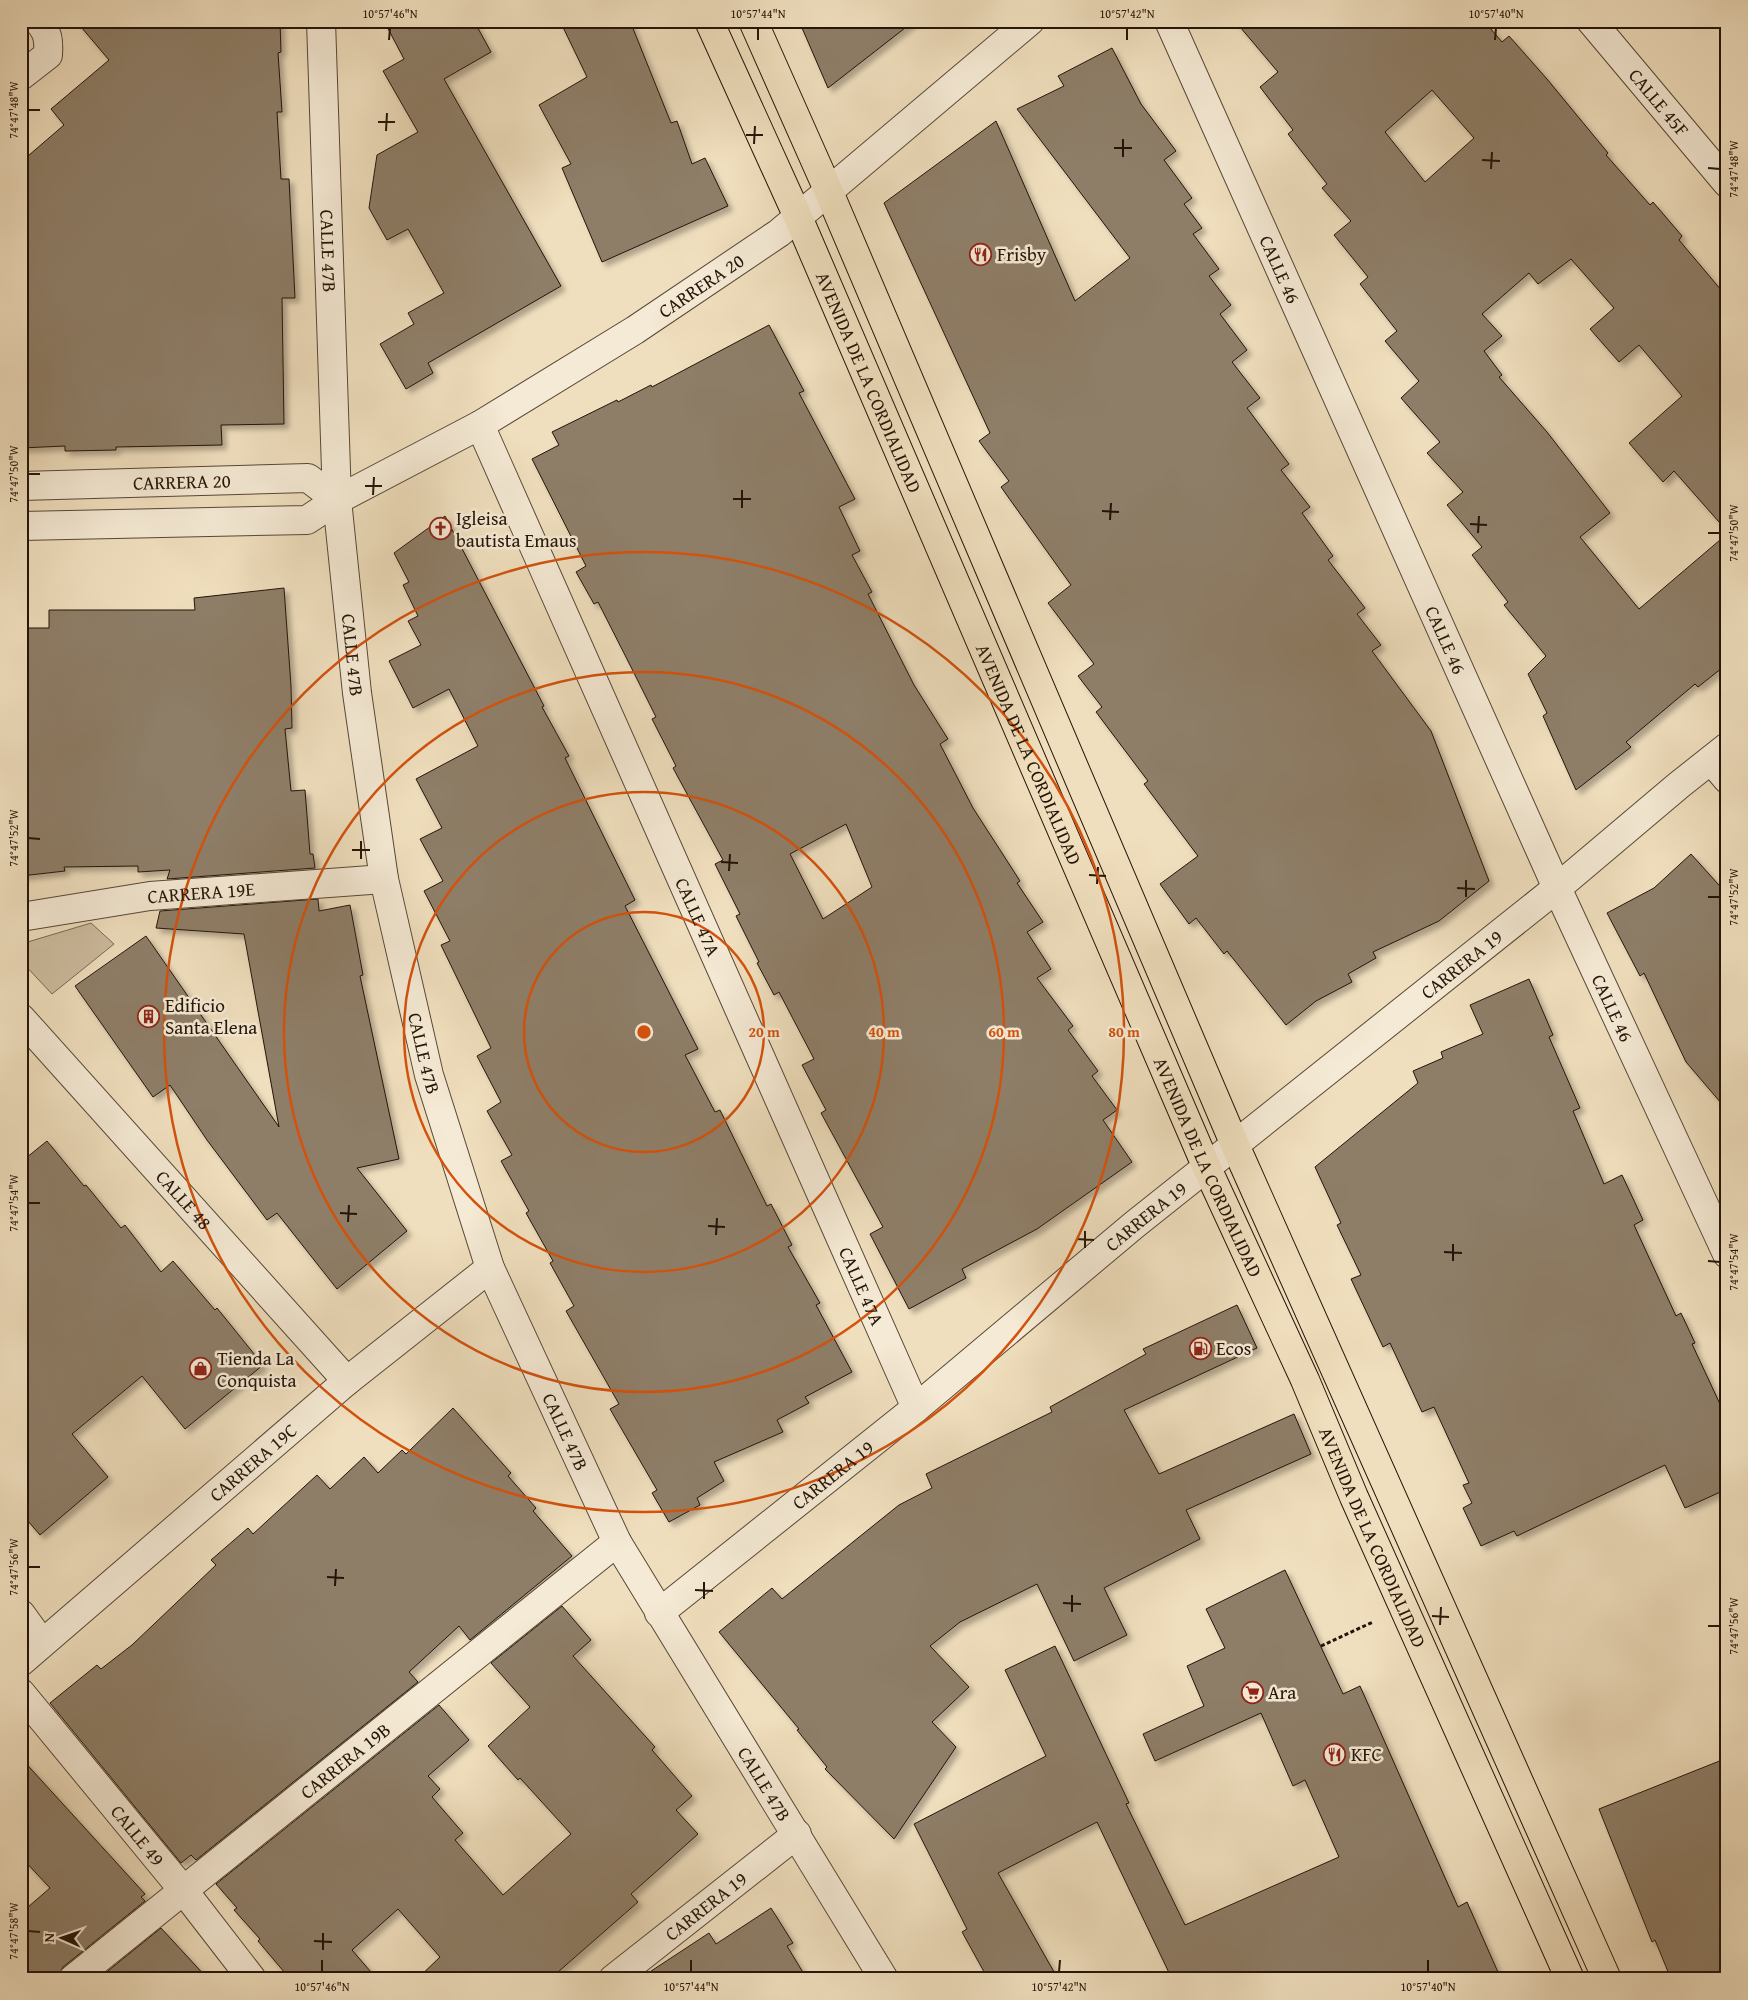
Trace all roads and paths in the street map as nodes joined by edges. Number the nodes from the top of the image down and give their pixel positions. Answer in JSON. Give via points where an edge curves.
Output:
{"nodes":[{"id":1,"x":38,"y":21,"type":"edge"},
{"id":2,"x":321,"y":21,"type":"edge"},
{"id":3,"x":709,"y":21,"type":"edge"},
{"id":4,"x":753,"y":21,"type":"edge"},
{"id":5,"x":1030,"y":21,"type":"edge"},
{"id":6,"x":1169,"y":21,"type":"edge"},
{"id":7,"x":1590,"y":21,"type":"edge"},
{"id":8,"x":21,"y":76,"type":"edge"},
{"id":9,"x":1727,"y":183,"type":"edge"},
{"id":10,"x":828,"y":192,"type":"junction"},
{"id":11,"x":798,"y":217,"type":"junction"},
{"id":12,"x":480,"y":425,"type":"junction"},
{"id":13,"x":21,"y":486,"type":"edge"},
{"id":14,"x":337,"y":500,"type":"junction"},
{"id":15,"x":21,"y":526,"type":"edge"},
{"id":16,"x":1722,"y":762,"type":"edge"},
{"id":17,"x":384,"y":879,"type":"junction"},
{"id":18,"x":1557,"y":888,"type":"junction"},
{"id":19,"x":21,"y":917,"type":"edge"},
{"id":20,"x":21,"y":1018,"type":"edge"},
{"id":21,"x":1235,"y":1145,"type":"junction"},
{"id":22,"x":1207,"y":1168,"type":"junction"},
{"id":23,"x":1727,"y":1254,"type":"edge"},
{"id":24,"x":490,"y":1268,"type":"junction"},
{"id":25,"x":347,"y":1381,"type":"junction"},
{"id":26,"x":916,"y":1408,"type":"junction"},
{"id":27,"x":618,"y":1542,"type":"junction"},
{"id":28,"x":659,"y":1613,"type":"junction"},
{"id":29,"x":21,"y":1614,"type":"edge"},
{"id":30,"x":1380,"y":1618,"type":"dead end"},
{"id":31,"x":42,"y":1643,"type":"junction"},
{"id":32,"x":1321,"y":1646,"type":"dead end"},
{"id":33,"x":21,"y":1662,"type":"edge"},
{"id":34,"x":21,"y":1693,"type":"edge"},
{"id":35,"x":797,"y":1834,"type":"junction"},
{"id":36,"x":184,"y":1891,"type":"junction"},
{"id":37,"x":73,"y":1979,"type":"edge"},
{"id":38,"x":252,"y":1979,"type":"edge"},
{"id":39,"x":613,"y":1979,"type":"edge"},
{"id":40,"x":884,"y":1979,"type":"edge"},
{"id":41,"x":1570,"y":1979,"type":"edge"},
{"id":42,"x":1607,"y":1979,"type":"edge"}],
"edges":[{"from":1,"to":8,"type":"street","via":[[49,40],[48,55]]},
{"from":2,"to":14,"type":"street","name":"CALLE 47B"},
{"from":3,"to":11,"type":"main road","name":"AVENIDA DE LA CORDIALIDAD"},
{"from":4,"to":10,"type":"main road","name":"AVENIDA DE LA CORDIALIDAD"},
{"from":5,"to":10,"type":"street","name":"CARRERA 20"},
{"from":6,"to":18,"type":"street","name":"CALLE 46"},
{"from":7,"to":9,"type":"street","name":"CALLE 45F"},
{"from":10,"to":11,"type":"street","name":"CARRERA 20"},
{"from":10,"to":21,"type":"main road","name":"AVENIDA DE LA CORDIALIDAD"},
{"from":11,"to":12,"type":"street","name":"CARRERA 20","via":[[635,330]]},
{"from":11,"to":22,"type":"main road","name":"AVENIDA DE LA CORDIALIDAD"},
{"from":12,"to":14,"type":"street","name":"CARRERA 20"},
{"from":12,"to":26,"type":"street","name":"CALLE 47A"},
{"from":13,"to":14,"type":"street","name":"CARRERA 20","via":[[308,478]]},
{"from":14,"to":15,"type":"street","name":"CARRERA 20","via":[[307,520]]},
{"from":14,"to":17,"type":"street","name":"CALLE 47B","via":[[357,693]]},
{"from":16,"to":18,"type":"street","name":"CARRERA 19"},
{"from":17,"to":19,"type":"street","name":"CARRERA 19E","via":[[150,896]]},
{"from":17,"to":24,"type":"street","name":"CALLE 47B","via":[[429,1075]]},
{"from":18,"to":21,"type":"street","name":"CARRERA 19"},
{"from":18,"to":23,"type":"street","name":"CALLE 46"},
{"from":20,"to":25,"type":"street","name":"CALLE 48"},
{"from":21,"to":22,"type":"street","name":"CARRERA 19"},
{"from":21,"to":42,"type":"main road","name":"AVENIDA DE LA CORDIALIDAD"},
{"from":22,"to":26,"type":"street","name":"CARRERA 19"},
{"from":22,"to":41,"type":"main road","name":"AVENIDA DE LA CORDIALIDAD","via":[[1305,1380]]},
{"from":24,"to":25,"type":"street","name":"CARRERA 19C"},
{"from":24,"to":27,"type":"street","name":"CALLE 47B"},
{"from":25,"to":31,"type":"street","name":"CARRERA 19C"},
{"from":26,"to":28,"type":"street","name":"CARRERA 19"},
{"from":27,"to":28,"type":"street","name":"CALLE 47B"},
{"from":27,"to":36,"type":"street","name":"CARRERA 19B"},
{"from":28,"to":35,"type":"street","name":"CALLE 47B"},
{"from":29,"to":31,"type":"street"},
{"from":30,"to":32,"type":"path"},
{"from":31,"to":33,"type":"street","name":"CARRERA 19C"},
{"from":34,"to":36,"type":"street","name":"CALLE 49"},
{"from":35,"to":39,"type":"street","name":"CARRERA 19"},
{"from":35,"to":40,"type":"street","name":"CALLE 47B"},
{"from":36,"to":37,"type":"street","name":"CARRERA 19B"},
{"from":36,"to":38,"type":"street","name":"CALLE 49"}]}
